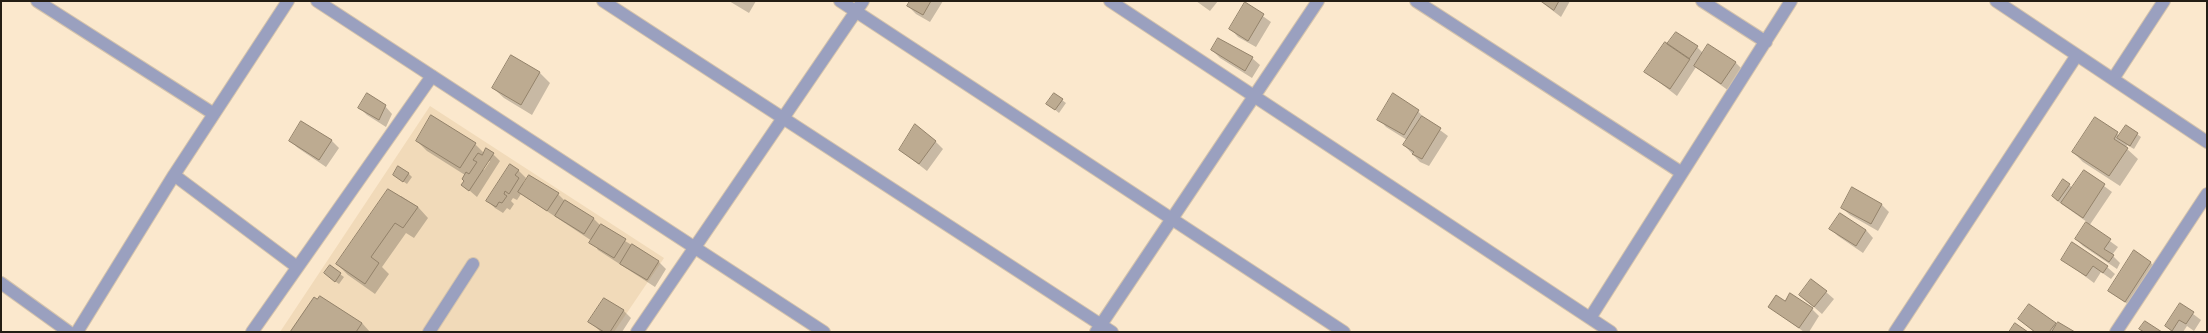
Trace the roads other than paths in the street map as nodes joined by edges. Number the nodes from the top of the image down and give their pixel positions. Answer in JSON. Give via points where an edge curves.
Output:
{"nodes":[{"id":1,"x":37,"y":1,"type":"edge"},
{"id":2,"x":288,"y":1,"type":"edge"},
{"id":3,"x":317,"y":1,"type":"edge"},
{"id":4,"x":603,"y":1,"type":"edge"},
{"id":5,"x":840,"y":1,"type":"edge"},
{"id":6,"x":864,"y":1,"type":"edge"},
{"id":7,"x":1110,"y":1,"type":"edge"},
{"id":8,"x":1318,"y":1,"type":"edge"},
{"id":9,"x":1416,"y":1,"type":"edge"},
{"id":10,"x":1702,"y":1,"type":"edge"},
{"id":11,"x":1791,"y":1,"type":"edge"},
{"id":12,"x":1996,"y":1,"type":"edge"},
{"id":13,"x":2164,"y":1,"type":"edge"},
{"id":14,"x":856,"y":12,"type":"junction"},
{"id":15,"x":1766,"y":42,"type":"junction"},
{"id":16,"x":2077,"y":55,"type":"junction"},
{"id":17,"x":432,"y":76,"type":"junction"},
{"id":18,"x":2113,"y":79,"type":"junction"},
{"id":19,"x":1254,"y":96,"type":"junction"},
{"id":20,"x":214,"y":114,"type":"junction"},
{"id":21,"x":783,"y":119,"type":"junction"},
{"id":22,"x":2207,"y":142,"type":"edge"},
{"id":23,"x":1682,"y":173,"type":"junction"},
{"id":24,"x":174,"y":175,"type":"junction"},
{"id":25,"x":2207,"y":194,"type":"edge"},
{"id":26,"x":1172,"y":219,"type":"junction"},
{"id":27,"x":695,"y":248,"type":"junction"},
{"id":28,"x":473,"y":264,"type":"dead end"},
{"id":29,"x":297,"y":268,"type":"junction"},
{"id":30,"x":1,"y":283,"type":"edge"},
{"id":31,"x":1590,"y":318,"type":"junction"},
{"id":32,"x":1098,"y":328,"type":"edge"},
{"id":33,"x":69,"y":332,"type":"edge"},
{"id":34,"x":77,"y":332,"type":"edge"},
{"id":35,"x":252,"y":332,"type":"edge"},
{"id":36,"x":429,"y":332,"type":"edge"},
{"id":37,"x":638,"y":332,"type":"edge"},
{"id":38,"x":824,"y":332,"type":"edge"},
{"id":39,"x":1112,"y":332,"type":"edge"},
{"id":40,"x":1344,"y":332,"type":"edge"},
{"id":41,"x":1612,"y":332,"type":"edge"},
{"id":42,"x":1895,"y":332,"type":"edge"},
{"id":43,"x":2116,"y":332,"type":"edge"}],
"edges":[{"from":1,"to":20,"type":"street"},
{"from":2,"to":20,"type":"street"},
{"from":3,"to":17,"type":"street"},
{"from":4,"to":21,"type":"street"},
{"from":5,"to":14,"type":"street"},
{"from":6,"to":14,"type":"street"},
{"from":7,"to":19,"type":"street"},
{"from":8,"to":19,"type":"street"},
{"from":9,"to":23,"type":"street"},
{"from":10,"to":15,"type":"street"},
{"from":11,"to":15,"type":"street"},
{"from":12,"to":16,"type":"street"},
{"from":13,"to":18,"type":"street"},
{"from":14,"to":21,"type":"street"},
{"from":14,"to":26,"type":"street"},
{"from":15,"to":23,"type":"street"},
{"from":16,"to":18,"type":"street"},
{"from":16,"to":42,"type":"street"},
{"from":17,"to":27,"type":"street"},
{"from":17,"to":29,"type":"street"},
{"from":18,"to":22,"type":"street"},
{"from":19,"to":26,"type":"street"},
{"from":19,"to":31,"type":"street"},
{"from":20,"to":24,"type":"street"},
{"from":21,"to":27,"type":"street"},
{"from":21,"to":32,"type":"street"},
{"from":23,"to":31,"type":"street"},
{"from":24,"to":29,"type":"street"},
{"from":24,"to":34,"type":"street"},
{"from":25,"to":43,"type":"street"},
{"from":26,"to":32,"type":"street"},
{"from":26,"to":40,"type":"street"},
{"from":27,"to":37,"type":"street"},
{"from":27,"to":38,"type":"street"},
{"from":28,"to":36,"type":"street"},
{"from":29,"to":35,"type":"street"},
{"from":30,"to":33,"type":"street"},
{"from":31,"to":41,"type":"street"},
{"from":32,"to":39,"type":"street"}]}
